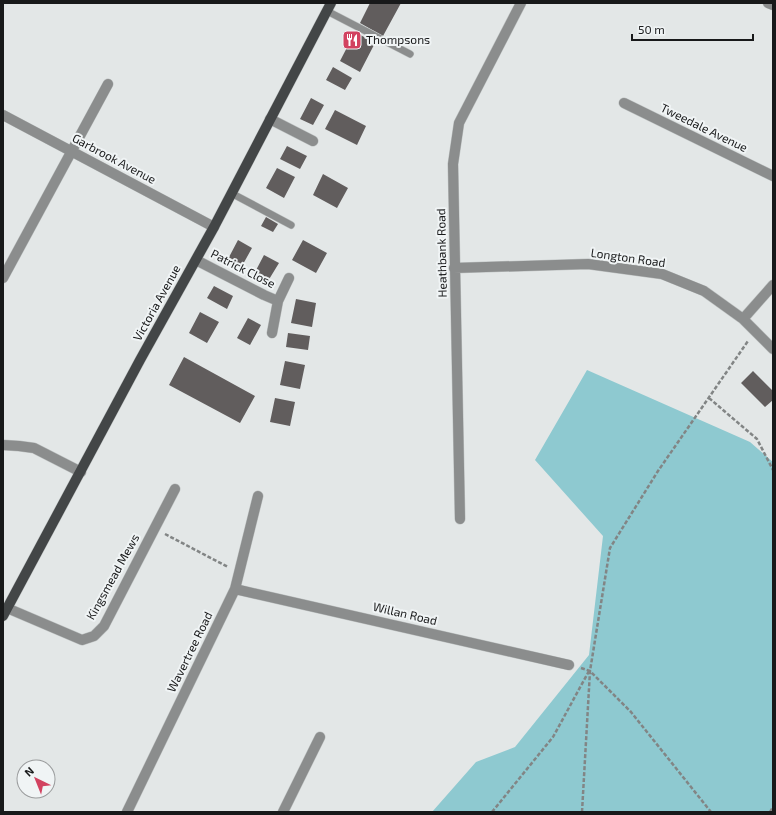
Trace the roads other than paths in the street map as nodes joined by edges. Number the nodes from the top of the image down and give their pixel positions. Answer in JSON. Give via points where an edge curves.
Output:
{"nodes":[{"id":1,"x":521,"y":3,"type":"edge"},
{"id":2,"x":768,"y":3,"type":"edge"},
{"id":3,"x":773,"y":5,"type":"edge"},
{"id":4,"x":329,"y":7,"type":"edge"},
{"id":5,"x":410,"y":54,"type":"dead end"},
{"id":6,"x":108,"y":84,"type":"dead end"},
{"id":7,"x":624,"y":103,"type":"dead end"},
{"id":8,"x":3,"y":115,"type":"edge"},
{"id":9,"x":270,"y":119,"type":"junction"},
{"id":10,"x":313,"y":141,"type":"dead end"},
{"id":11,"x":72,"y":151,"type":"junction"},
{"id":12,"x":773,"y":176,"type":"edge"},
{"id":13,"x":231,"y":193,"type":"junction"},
{"id":14,"x":291,"y":225,"type":"dead end"},
{"id":15,"x":214,"y":227,"type":"junction"},
{"id":16,"x":196,"y":260,"type":"junction"},
{"id":17,"x":454,"y":268,"type":"junction"},
{"id":18,"x":3,"y":278,"type":"edge"},
{"id":19,"x":289,"y":278,"type":"dead end"},
{"id":20,"x":773,"y":285,"type":"edge"},
{"id":21,"x":278,"y":301,"type":"junction"},
{"id":22,"x":743,"y":320,"type":"junction"},
{"id":23,"x":272,"y":333,"type":"dead end"},
{"id":24,"x":773,"y":349,"type":"edge"},
{"id":25,"x":3,"y":445,"type":"edge"},
{"id":26,"x":80,"y":472,"type":"junction"},
{"id":27,"x":175,"y":490,"type":"dead end"},
{"id":28,"x":258,"y":496,"type":"dead end"},
{"id":29,"x":460,"y":519,"type":"dead end"},
{"id":30,"x":235,"y":589,"type":"junction"},
{"id":31,"x":5,"y":612,"type":"edge"},
{"id":32,"x":570,"y":665,"type":"dead end"},
{"id":33,"x":320,"y":737,"type":"dead end"},
{"id":34,"x":127,"y":812,"type":"edge"},
{"id":35,"x":283,"y":812,"type":"edge"}],
"edges":[{"from":1,"to":17,"type":"street","name":"Heathbank Road","via":[[459,123],[454,164]]},
{"from":2,"to":3,"type":"street"},
{"from":4,"to":5,"type":"lane"},
{"from":4,"to":9,"type":"main road","name":"Victoria Avenue"},
{"from":6,"to":11,"type":"street"},
{"from":7,"to":12,"type":"street","name":"Tweedale Avenue"},
{"from":8,"to":11,"type":"street","name":"Garbrook Avenue"},
{"from":9,"to":10,"type":"street"},
{"from":9,"to":13,"type":"main road","name":"Victoria Avenue"},
{"from":11,"to":15,"type":"street","name":"Garbrook Avenue"},
{"from":11,"to":18,"type":"street"},
{"from":13,"to":14,"type":"lane"},
{"from":13,"to":15,"type":"main road","name":"Victoria Avenue"},
{"from":15,"to":16,"type":"main road","name":"Victoria Avenue"},
{"from":16,"to":21,"type":"street","name":"Patrick Close"},
{"from":16,"to":26,"type":"main road","name":"Victoria Avenue"},
{"from":17,"to":22,"type":"street","name":"Longton Road","via":[[588,264],[662,274],[704,290]]},
{"from":17,"to":29,"type":"street","name":"Heathbank Road"},
{"from":19,"to":21,"type":"street","name":"Patrick Close"},
{"from":20,"to":22,"type":"street"},
{"from":21,"to":23,"type":"street","name":"Patrick Close"},
{"from":22,"to":24,"type":"street","name":"Longton Road"},
{"from":25,"to":26,"type":"street","via":[[34,448]]},
{"from":26,"to":31,"type":"main road","name":"Victoria Avenue"},
{"from":27,"to":31,"type":"street","name":"Kingsmead Mews","via":[[104,626],[94,636],[82,640]]},
{"from":28,"to":30,"type":"street","name":"Wavertree Road"},
{"from":30,"to":32,"type":"street","name":"Willan Road"},
{"from":30,"to":34,"type":"street","name":"Wavertree Road"},
{"from":33,"to":35,"type":"street"}]}
